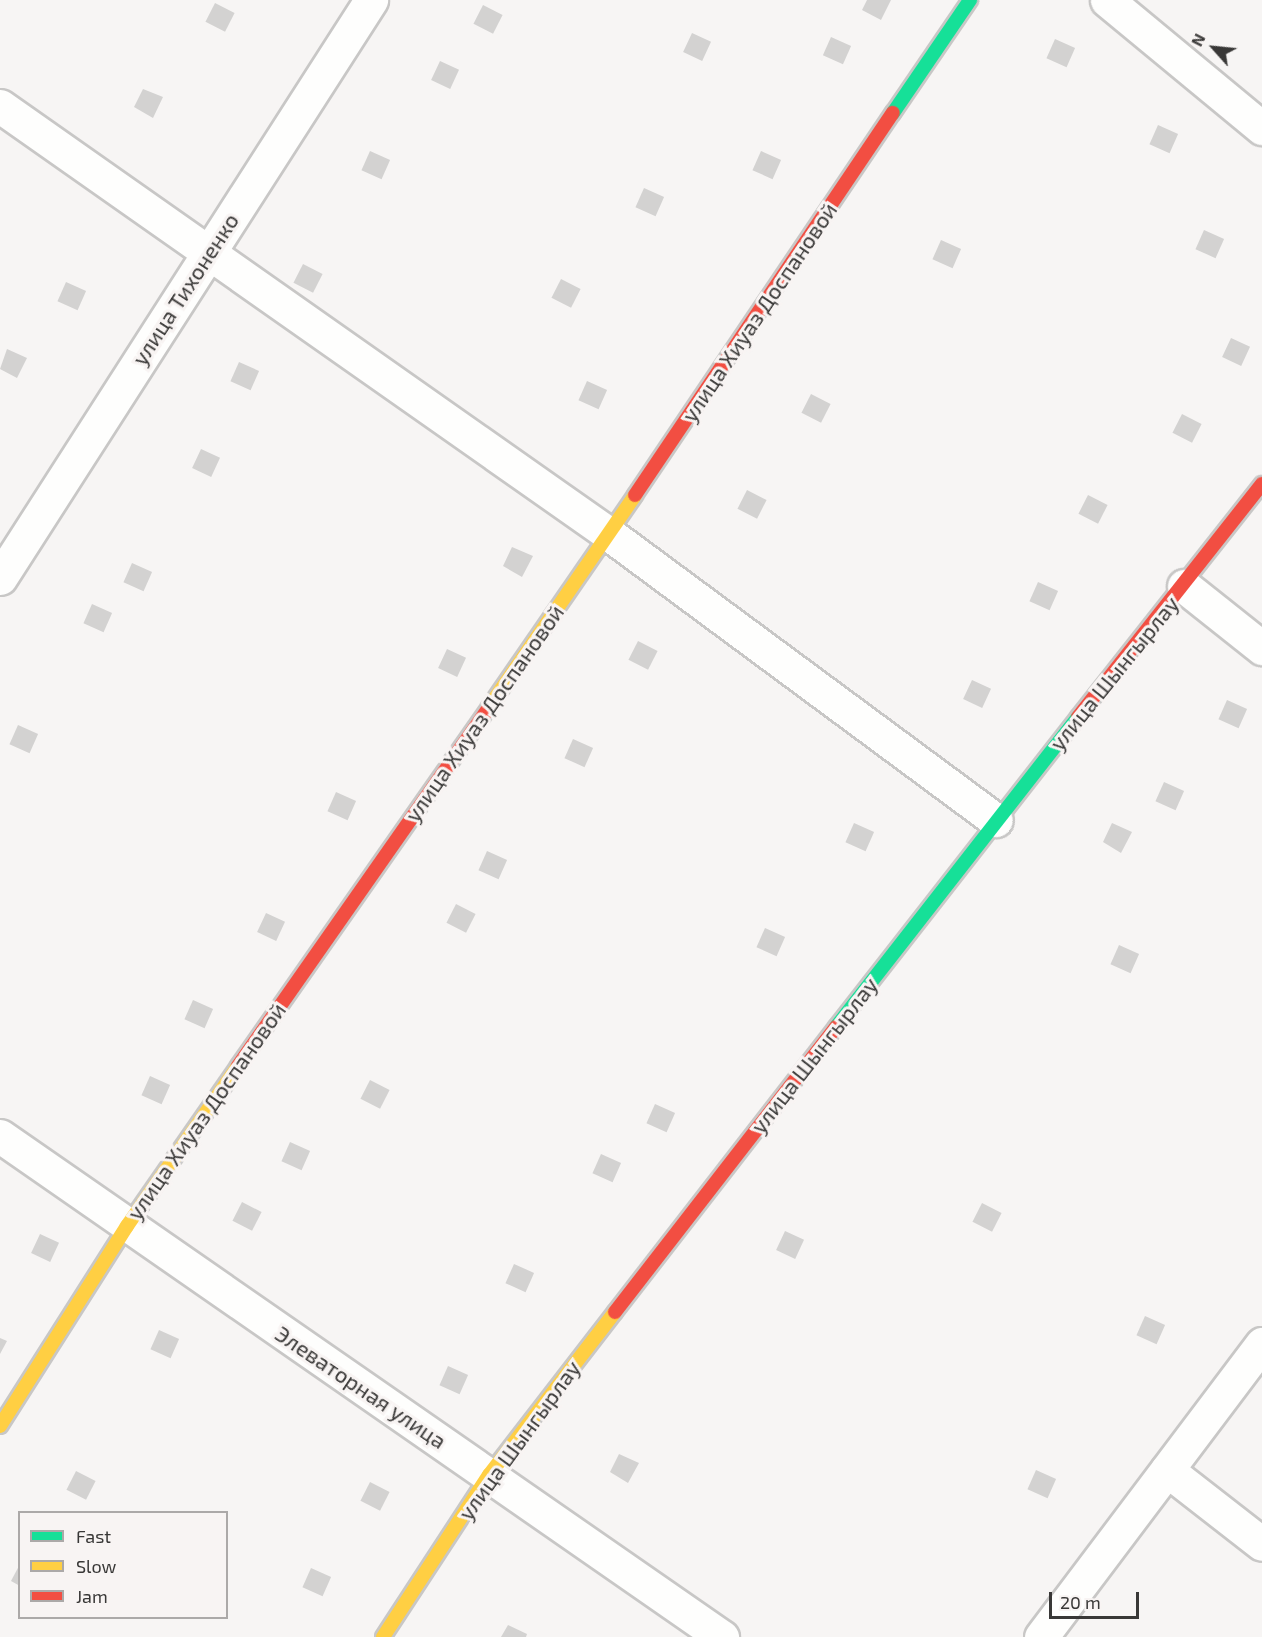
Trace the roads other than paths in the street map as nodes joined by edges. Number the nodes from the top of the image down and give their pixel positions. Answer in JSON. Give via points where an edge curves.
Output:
{"nodes":[{"id":1,"x":370,"y":0,"type":"edge"},
{"id":2,"x":970,"y":0,"type":"edge"},
{"id":3,"x":1107,"y":0,"type":"edge"},
{"id":4,"x":0,"y":106,"type":"edge"},
{"id":5,"x":1262,"y":128,"type":"edge"},
{"id":6,"x":208,"y":253,"type":"junction"},
{"id":7,"x":1262,"y":484,"type":"edge"},
{"id":8,"x":609,"y":534,"type":"junction"},
{"id":9,"x":0,"y":578,"type":"edge"},
{"id":10,"x":1184,"y":586,"type":"junction"},
{"id":11,"x":1262,"y":648,"type":"edge"},
{"id":12,"x":996,"y":820,"type":"junction"},
{"id":13,"x":0,"y":1136,"type":"edge"},
{"id":14,"x":127,"y":1226,"type":"junction"},
{"id":15,"x":1262,"y":1344,"type":"edge"},
{"id":16,"x":0,"y":1426,"type":"edge"},
{"id":17,"x":1167,"y":1470,"type":"junction"},
{"id":18,"x":489,"y":1475,"type":"junction"},
{"id":19,"x":1262,"y":1544,"type":"edge"},
{"id":20,"x":383,"y":1637,"type":"edge"},
{"id":21,"x":722,"y":1637,"type":"edge"},
{"id":22,"x":1041,"y":1637,"type":"edge"}],
"edges":[{"from":1,"to":6,"type":"street","name":"улица Тихоненко"},
{"from":2,"to":8,"type":"street","name":"улица Хиуаз Доспановой"},
{"from":3,"to":5,"type":"street"},
{"from":4,"to":6,"type":"street"},
{"from":6,"to":8,"type":"street"},
{"from":6,"to":9,"type":"street","name":"улица Тихоненко"},
{"from":7,"to":10,"type":"street","name":"улица Шынгырлау"},
{"from":8,"to":12,"type":"street"},
{"from":8,"to":14,"type":"street","name":"улица Хиуаз Доспановой"},
{"from":10,"to":11,"type":"street"},
{"from":10,"to":12,"type":"street","name":"улица Шынгырлау"},
{"from":12,"to":18,"type":"street","name":"улица Шынгырлау"},
{"from":13,"to":14,"type":"street","name":"Элеваторная улица"},
{"from":14,"to":16,"type":"street","name":"улица Хиуаз Доспановой"},
{"from":14,"to":18,"type":"street","name":"Элеваторная улица"},
{"from":15,"to":17,"type":"street"},
{"from":17,"to":19,"type":"street"},
{"from":17,"to":22,"type":"street"},
{"from":18,"to":20,"type":"street","name":"улица Шынгырлау"},
{"from":18,"to":21,"type":"street","name":"Элеваторная улица"}]}
